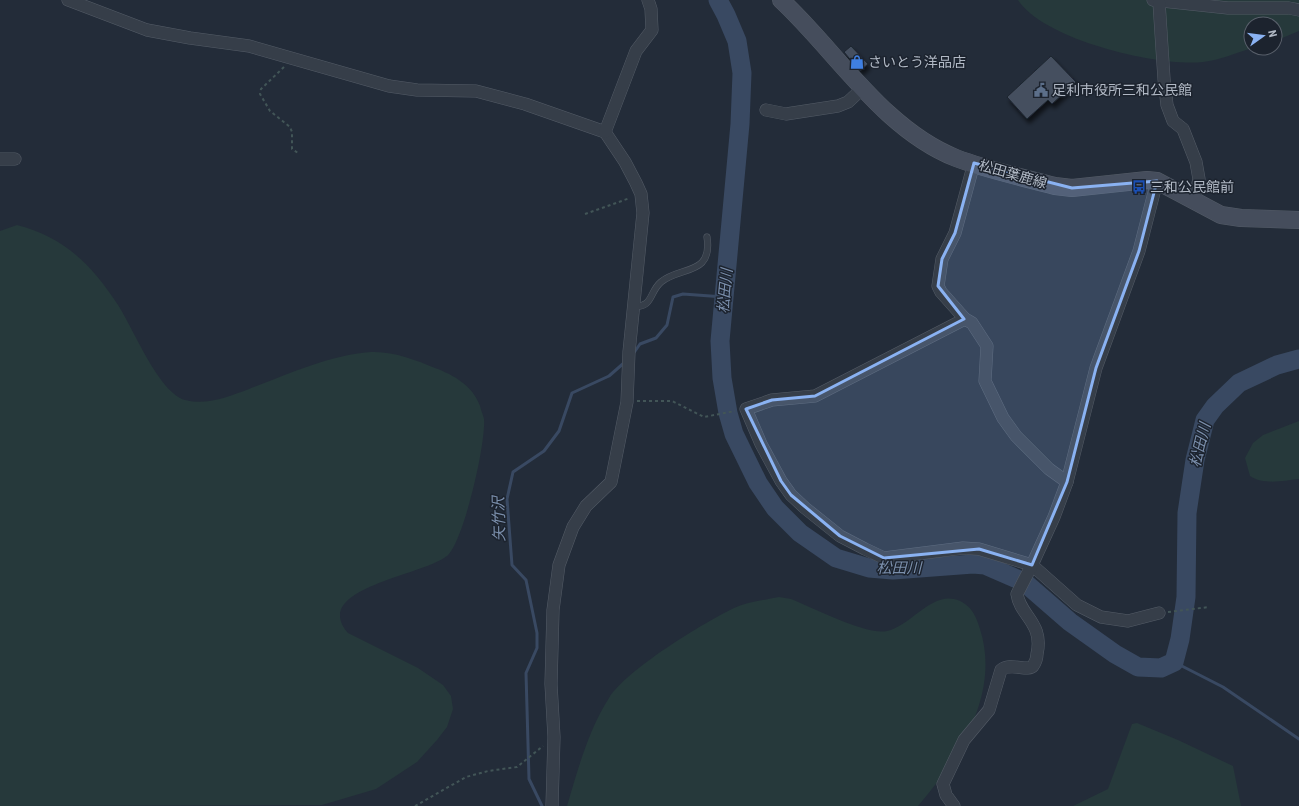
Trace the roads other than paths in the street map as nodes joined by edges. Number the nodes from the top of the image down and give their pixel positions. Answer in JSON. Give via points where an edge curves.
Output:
{"nodes":[{"id":1,"x":68,"y":0,"type":"edge"},
{"id":2,"x":648,"y":0,"type":"edge"},
{"id":3,"x":781,"y":0,"type":"edge"},
{"id":4,"x":1155,"y":1,"type":"edge"},
{"id":5,"x":1299,"y":10,"type":"edge"},
{"id":6,"x":863,"y":88,"type":"junction"},
{"id":7,"x":766,"y":110,"type":"dead end"},
{"id":8,"x":605,"y":132,"type":"junction"},
{"id":9,"x":0,"y":159,"type":"edge"},
{"id":10,"x":15,"y":159,"type":"dead end"},
{"id":11,"x":974,"y":163,"type":"junction"},
{"id":12,"x":1157,"y":181,"type":"junction"},
{"id":13,"x":1194,"y":201,"type":"junction"},
{"id":14,"x":1299,"y":220,"type":"edge"},
{"id":15,"x":707,"y":237,"type":"dead end"},
{"id":16,"x":634,"y":306,"type":"junction"},
{"id":17,"x":965,"y":319,"type":"junction"},
{"id":18,"x":1067,"y":482,"type":"junction"},
{"id":19,"x":1032,"y":566,"type":"junction"},
{"id":20,"x":1159,"y":613,"type":"road end"},
{"id":21,"x":552,"y":806,"type":"edge"},
{"id":22,"x":954,"y":806,"type":"edge"}],
"edges":[{"from":1,"to":8,"type":"street","via":[[147,30],[249,46],[389,86],[416,90],[476,91],[552,113]]},
{"from":2,"to":8,"type":"street","via":[[652,30],[636,51]]},
{"from":3,"to":6,"type":"main road","name":"松田葉鹿線"},
{"from":4,"to":5,"type":"street","via":[[1228,8]]},
{"from":4,"to":13,"type":"street","via":[[1167,106],[1173,121],[1182,129],[1196,162],[1198,179]]},
{"from":6,"to":7,"type":"street","via":[[848,102],[838,106],[786,114]]},
{"from":6,"to":11,"type":"main road","name":"松田葉鹿線","via":[[910,131],[955,157]]},
{"from":8,"to":16,"type":"street","via":[[625,162],[640,193],[644,213]]},
{"from":9,"to":10,"type":"street"},
{"from":11,"to":12,"type":"main road","name":"松田葉鹿線","via":[[1055,186],[1072,188]]},
{"from":11,"to":17,"type":"street","via":[[955,233],[942,259],[938,286]]},
{"from":12,"to":13,"type":"main road","name":"松田葉鹿線"},
{"from":12,"to":18,"type":"street","via":[[1139,251],[1096,368]]},
{"from":13,"to":14,"type":"main road","name":"松田葉鹿線","via":[[1221,216],[1230,218]]},
{"from":15,"to":16,"type":"lane","via":[[707,252],[701,263],[693,269],[662,281],[644,306]]},
{"from":16,"to":21,"type":"street","via":[[627,402],[611,482],[586,506],[573,528],[559,566],[553,610]]},
{"from":17,"to":18,"type":"street","via":[[972,323],[987,346],[986,381],[1003,418],[1016,436],[1049,469]]},
{"from":17,"to":19,"type":"street","via":[[815,396],[772,400],[746,409],[781,481],[805,508],[840,536],[884,558],[970,548],[995,553]]},
{"from":18,"to":19,"type":"street"},
{"from":19,"to":20,"type":"street","via":[[1077,605],[1101,618],[1128,621]]},
{"from":19,"to":22,"type":"street","via":[[1016,595],[1031,618],[1038,636],[1037,656],[1033,666],[1029,668],[1011,666],[1001,670],[988,710],[964,740],[943,784],[946,795]]}]}
